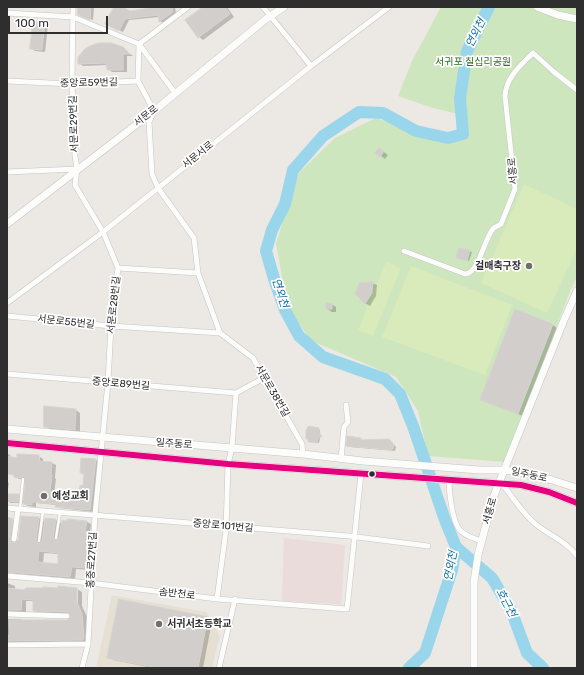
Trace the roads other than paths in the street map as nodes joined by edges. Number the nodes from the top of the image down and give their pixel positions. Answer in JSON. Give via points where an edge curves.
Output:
{"nodes":[{"id":1,"x":73,"y":7,"type":"edge"},
{"id":2,"x":188,"y":7,"type":"edge"},
{"id":3,"x":263,"y":7,"type":"edge"},
{"id":4,"x":284,"y":7,"type":"edge"},
{"id":5,"x":389,"y":7,"type":"edge"},
{"id":6,"x":537,"y":7,"type":"edge"},
{"id":7,"x":7,"y":13,"type":"edge"},
{"id":8,"x":270,"y":16,"type":"junction"},
{"id":9,"x":73,"y":17,"type":"junction"},
{"id":10,"x":577,"y":19,"type":"edge"},
{"id":11,"x":139,"y":44,"type":"junction"},
{"id":12,"x":311,"y":66,"type":"junction"},
{"id":13,"x":7,"y":81,"type":"edge"},
{"id":14,"x":138,"y":81,"type":"junction"},
{"id":15,"x":72,"y":84,"type":"junction"},
{"id":16,"x":577,"y":90,"type":"edge"},
{"id":17,"x":175,"y":93,"type":"junction"},
{"id":18,"x":154,"y":111,"type":"junction"},
{"id":19,"x":77,"y":169,"type":"junction"},
{"id":20,"x":7,"y":172,"type":"edge"},
{"id":21,"x":158,"y":188,"type":"junction"},
{"id":22,"x":7,"y":224,"type":"edge"},
{"id":23,"x":103,"y":232,"type":"junction"},
{"id":24,"x":404,"y":251,"type":"dead end"},
{"id":25,"x":118,"y":268,"type":"junction"},
{"id":26,"x":198,"y":273,"type":"junction"},
{"id":27,"x":577,"y":291,"type":"edge"},
{"id":28,"x":7,"y":303,"type":"edge"},
{"id":29,"x":7,"y":316,"type":"edge"},
{"id":30,"x":111,"y":326,"type":"junction"},
{"id":31,"x":220,"y":333,"type":"junction"},
{"id":32,"x":7,"y":374,"type":"edge"},
{"id":33,"x":264,"y":378,"type":"junction"},
{"id":34,"x":108,"y":382,"type":"junction"},
{"id":35,"x":236,"y":393,"type":"junction"},
{"id":36,"x":346,"y":405,"type":"dead end"},
{"id":37,"x":7,"y":429,"type":"edge"},
{"id":38,"x":102,"y":438,"type":"junction"},
{"id":39,"x":7,"y":443,"type":"edge"},
{"id":40,"x":232,"y":448,"type":"junction"},
{"id":41,"x":101,"y":452,"type":"junction"},
{"id":42,"x":303,"y":454,"type":"junction"},
{"id":43,"x":341,"y":459,"type":"junction"},
{"id":44,"x":228,"y":464,"type":"junction"},
{"id":45,"x":505,"y":470,"type":"junction"},
{"id":46,"x":361,"y":474,"type":"junction"},
{"id":47,"x":23,"y":480,"type":"dead end"},
{"id":48,"x":450,"y":480,"type":"junction"},
{"id":49,"x":501,"y":483,"type":"junction"},
{"id":50,"x":577,"y":488,"type":"edge"},
{"id":51,"x":577,"y":503,"type":"edge"},
{"id":52,"x":7,"y":508,"type":"edge"},
{"id":53,"x":19,"y":509,"type":"junction"},
{"id":54,"x":43,"y":511,"type":"junction"},
{"id":55,"x":60,"y":512,"type":"junction"},
{"id":56,"x":95,"y":515,"type":"junction"},
{"id":57,"x":226,"y":526,"type":"junction"},
{"id":58,"x":354,"y":537,"type":"junction"},
{"id":59,"x":56,"y":538,"type":"dead end"},
{"id":60,"x":14,"y":539,"type":"dead end"},
{"id":61,"x":39,"y":540,"type":"dead end"},
{"id":62,"x":481,"y":541,"type":"junction"},
{"id":63,"x":428,"y":546,"type":"dead end"},
{"id":64,"x":577,"y":556,"type":"edge"},
{"id":65,"x":7,"y":576,"type":"edge"},
{"id":66,"x":91,"y":583,"type":"junction"},
{"id":67,"x":217,"y":599,"type":"junction"},
{"id":68,"x":234,"y":599,"type":"junction"},
{"id":69,"x":7,"y":614,"type":"edge"},
{"id":70,"x":67,"y":616,"type":"dead end"},
{"id":71,"x":88,"y":644,"type":"junction"},
{"id":72,"x":7,"y":645,"type":"edge"},
{"id":73,"x":82,"y":668,"type":"edge"},
{"id":74,"x":219,"y":668,"type":"edge"},
{"id":75,"x":474,"y":668,"type":"edge"}],
"edges":[{"from":1,"to":9,"type":"street","name":"서문로29번길"},
{"from":2,"to":11,"type":"street"},
{"from":3,"to":8,"type":"street"},
{"from":4,"to":8,"type":"main road","name":"서문로"},
{"from":5,"to":12,"type":"street","name":"서문서로"},
{"from":6,"to":10,"type":"main road"},
{"from":7,"to":9,"type":"street"},
{"from":8,"to":12,"type":"street"},
{"from":8,"to":17,"type":"main road","name":"서문로"},
{"from":9,"to":11,"type":"street"},
{"from":9,"to":15,"type":"street","name":"서문로29번길"},
{"from":11,"to":14,"type":"street"},
{"from":11,"to":17,"type":"street"},
{"from":12,"to":21,"type":"street","name":"서문서로"},
{"from":13,"to":15,"type":"street","name":"중앙로59번길"},
{"from":14,"to":15,"type":"street","name":"중앙로59번길"},
{"from":14,"to":18,"type":"street"},
{"from":15,"to":19,"type":"street","name":"서문로29번길"},
{"from":16,"to":24,"type":"street","name":"서홍로","via":[[533,53],[509,80],[506,96],[515,189],[501,224],[493,228],[471,272],[465,274]]},
{"from":17,"to":18,"type":"main road","name":"서문로"},
{"from":18,"to":19,"type":"main road","name":"서문로"},
{"from":18,"to":21,"type":"street","via":[[149,122],[152,174]]},
{"from":19,"to":20,"type":"street"},
{"from":19,"to":22,"type":"main road","name":"서문로"},
{"from":19,"to":23,"type":"street","name":"서문로28번길","via":[[74,185]]},
{"from":21,"to":23,"type":"street","name":"서문서로"},
{"from":21,"to":26,"type":"street","via":[[194,238]]},
{"from":23,"to":25,"type":"street","name":"서문로28번길"},
{"from":23,"to":28,"type":"street","name":"서문서로"},
{"from":25,"to":26,"type":"street"},
{"from":25,"to":30,"type":"street","name":"서문로28번길"},
{"from":26,"to":31,"type":"street"},
{"from":27,"to":45,"type":"main road","name":"서홍로"},
{"from":29,"to":30,"type":"street","name":"서문로55번길"},
{"from":30,"to":31,"type":"street","name":"서문로55번길"},
{"from":30,"to":34,"type":"street","name":"서문로28번길"},
{"from":31,"to":33,"type":"street","name":"서문로38번길","via":[[253,358]]},
{"from":32,"to":34,"type":"street","name":"중앙로89번길"},
{"from":33,"to":35,"type":"street"},
{"from":33,"to":42,"type":"street","name":"서문로38번길","via":[[302,444]]},
{"from":34,"to":35,"type":"street","name":"중앙로89번길"},
{"from":34,"to":38,"type":"street","name":"서문로28번길"},
{"from":35,"to":40,"type":"street"},
{"from":36,"to":43,"type":"street","via":[[348,422],[344,427]]},
{"from":37,"to":38,"type":"main road","name":"일주동로"},
{"from":38,"to":40,"type":"main road","name":"일주동로"},
{"from":38,"to":41,"type":"street","name":"서문로28번길"},
{"from":39,"to":41,"type":"main road","name":"일주동로"},
{"from":40,"to":42,"type":"main road","name":"일주동로"},
{"from":40,"to":44,"type":"street"},
{"from":41,"to":44,"type":"main road","name":"일주동로"},
{"from":41,"to":56,"type":"street","name":"홍중로27번길"},
{"from":42,"to":43,"type":"main road","name":"일주동로"},
{"from":43,"to":45,"type":"main road","name":"일주동로"},
{"from":44,"to":46,"type":"main road","name":"일주동로"},
{"from":44,"to":57,"type":"street"},
{"from":45,"to":49,"type":"main road","name":"서홍로"},
{"from":45,"to":50,"type":"main road","name":"일주동로"},
{"from":46,"to":48,"type":"main road","name":"일주동로"},
{"from":46,"to":58,"type":"street"},
{"from":47,"to":53,"type":"lane"},
{"from":48,"to":49,"type":"main road","name":"일주동로"},
{"from":48,"to":62,"type":"street","via":[[454,515],[459,529]]},
{"from":49,"to":51,"type":"main road","name":"일주동로","via":[[549,492]]},
{"from":49,"to":62,"type":"main road","name":"서홍로","via":[[493,498]]},
{"from":49,"to":64,"type":"street","via":[[537,526],[572,549]]},
{"from":52,"to":53,"type":"street","name":"중앙로101번길"},
{"from":53,"to":54,"type":"street","name":"중앙로101번길"},
{"from":53,"to":60,"type":"street"},
{"from":54,"to":55,"type":"street","name":"중앙로101번길"},
{"from":54,"to":61,"type":"lane"},
{"from":55,"to":56,"type":"street","name":"중앙로101번길"},
{"from":55,"to":59,"type":"lane"},
{"from":56,"to":57,"type":"street","name":"중앙로101번길"},
{"from":56,"to":66,"type":"street","name":"홍중로27번길"},
{"from":57,"to":58,"type":"street","name":"중앙로101번길"},
{"from":57,"to":67,"type":"street"},
{"from":58,"to":63,"type":"street","name":"중앙로101번길"},
{"from":58,"to":68,"type":"street","name":"솜반천로","via":[[347,609]]},
{"from":62,"to":75,"type":"main road","name":"서홍로","via":[[474,574]]},
{"from":65,"to":66,"type":"street","name":"솜반천로"},
{"from":66,"to":67,"type":"street","name":"솜반천로"},
{"from":66,"to":71,"type":"street","name":"홍중로27번길"},
{"from":67,"to":68,"type":"street","name":"솜반천로"},
{"from":68,"to":74,"type":"street"},
{"from":69,"to":70,"type":"street"},
{"from":71,"to":72,"type":"street"},
{"from":71,"to":73,"type":"street","name":"홍중로27번길"}]}
